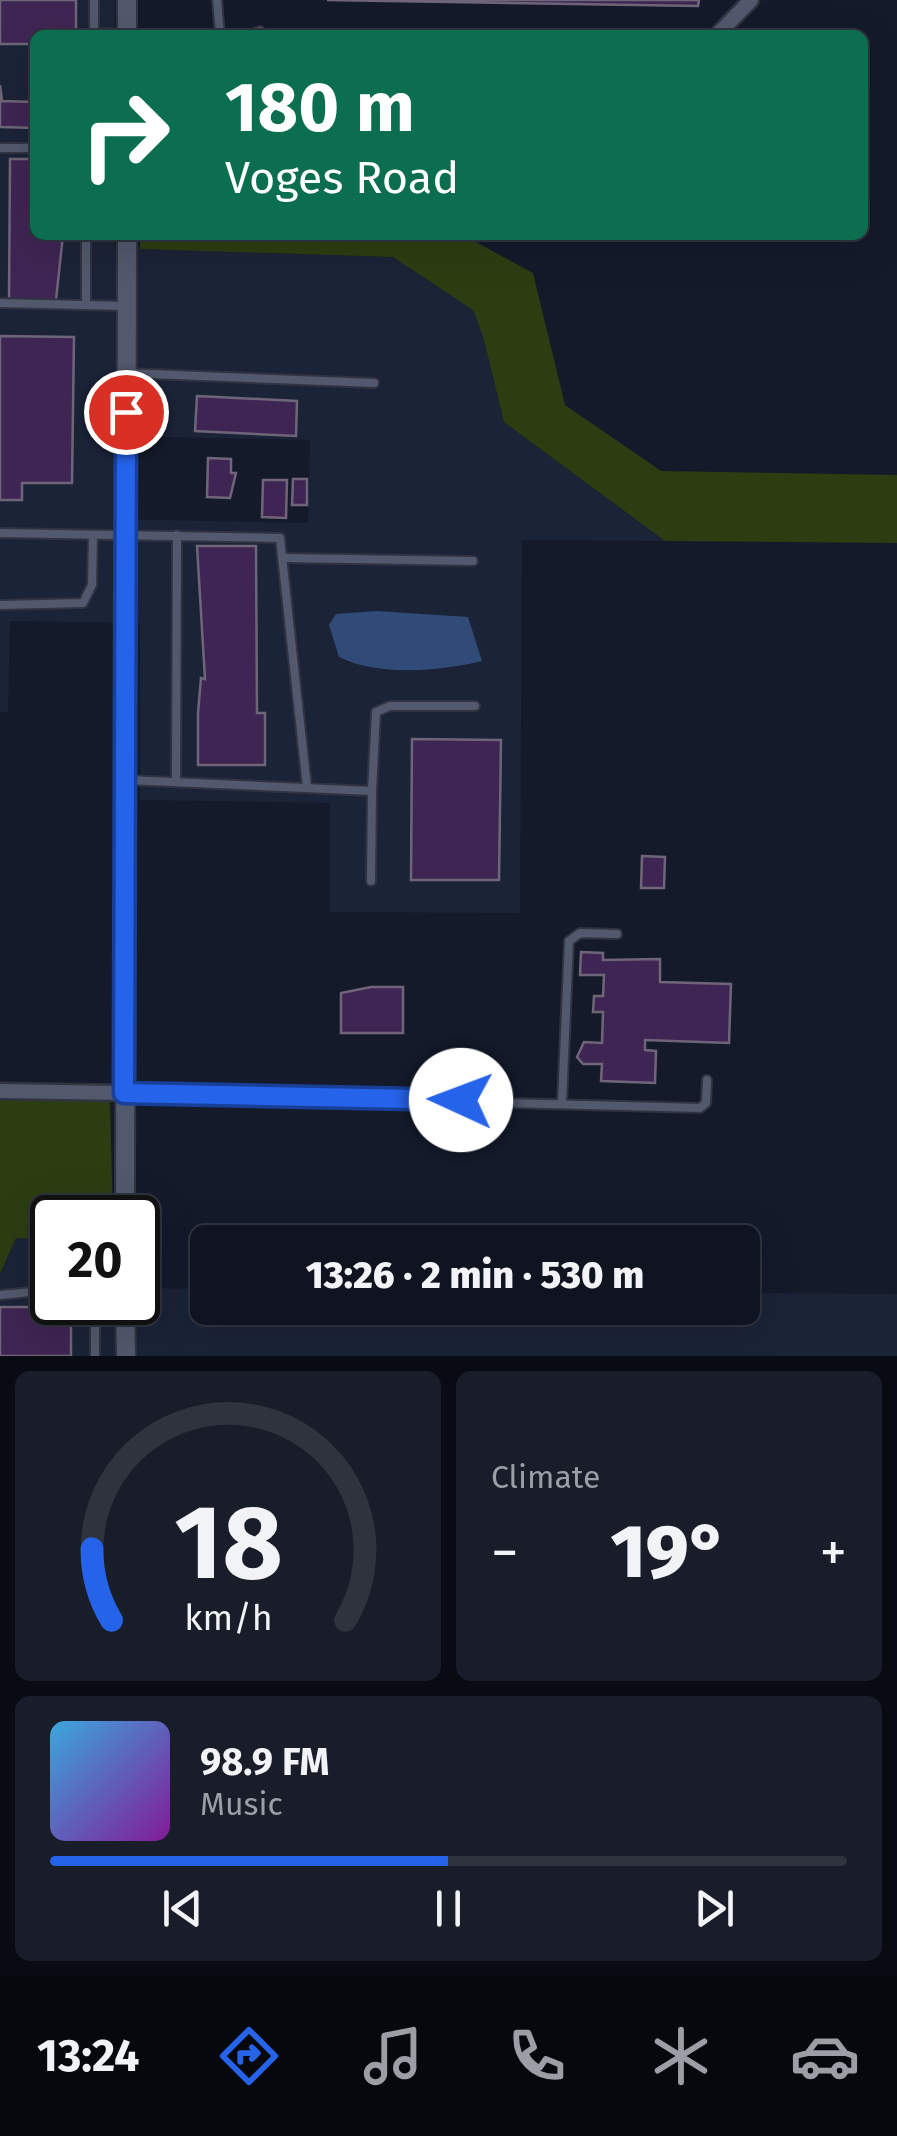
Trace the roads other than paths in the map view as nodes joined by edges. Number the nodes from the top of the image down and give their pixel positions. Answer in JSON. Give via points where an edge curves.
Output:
{"nodes":[{"id":1,"x":94,"y":0,"type":"edge"},
{"id":2,"x":127,"y":0,"type":"edge"},
{"id":3,"x":217,"y":0,"type":"edge"},
{"id":4,"x":751,"y":0,"type":"edge"},
{"id":5,"x":94,"y":30,"type":"edge"},
{"id":6,"x":127,"y":30,"type":"edge"},
{"id":7,"x":220,"y":30,"type":"edge"},
{"id":8,"x":722,"y":30,"type":"edge"},
{"id":9,"x":0,"y":148,"type":"edge"},
{"id":10,"x":30,"y":148,"type":"edge"},
{"id":11,"x":86,"y":240,"type":"edge"},
{"id":12,"x":127,"y":240,"type":"edge"},
{"id":13,"x":0,"y":304,"type":"edge"},
{"id":14,"x":86,"y":305,"type":"junction"},
{"id":15,"x":126,"y":306,"type":"junction"},
{"id":16,"x":126,"y":373,"type":"junction"},
{"id":17,"x":374,"y":383,"type":"dead end"},
{"id":18,"x":0,"y":533,"type":"edge"},
{"id":19,"x":93,"y":535,"type":"junction"},
{"id":20,"x":177,"y":535,"type":"junction"},
{"id":21,"x":126,"y":536,"type":"junction"},
{"id":22,"x":286,"y":558,"type":"junction"},
{"id":23,"x":473,"y":561,"type":"dead end"},
{"id":24,"x":0,"y":605,"type":"edge"},
{"id":25,"x":475,"y":706,"type":"dead end"},
{"id":26,"x":125,"y":780,"type":"junction"},
{"id":27,"x":176,"y":780,"type":"junction"},
{"id":28,"x":307,"y":787,"type":"junction"},
{"id":29,"x":372,"y":791,"type":"junction"},
{"id":30,"x":371,"y":881,"type":"dead end"},
{"id":31,"x":618,"y":934,"type":"dead end"},
{"id":32,"x":707,"y":1080,"type":"dead end"},
{"id":33,"x":0,"y":1092,"type":"edge"},
{"id":34,"x":124,"y":1093,"type":"junction"},
{"id":35,"x":562,"y":1103,"type":"junction"},
{"id":36,"x":125,"y":1195,"type":"edge"},
{"id":37,"x":30,"y":1292,"type":"edge"},
{"id":38,"x":0,"y":1295,"type":"edge"},
{"id":39,"x":95,"y":1325,"type":"edge"},
{"id":40,"x":125,"y":1325,"type":"edge"},
{"id":41,"x":95,"y":1356,"type":"edge"},
{"id":42,"x":126,"y":1356,"type":"edge"}],
"edges":[{"from":1,"to":5,"type":"lane"},
{"from":2,"to":6,"type":"street"},
{"from":3,"to":7,"type":"lane"},
{"from":4,"to":8,"type":"street"},
{"from":9,"to":10,"type":"lane"},
{"from":11,"to":14,"type":"lane"},
{"from":12,"to":15,"type":"street"},
{"from":13,"to":14,"type":"lane"},
{"from":14,"to":15,"type":"lane"},
{"from":15,"to":16,"type":"street"},
{"from":16,"to":17,"type":"lane"},
{"from":16,"to":21,"type":"street"},
{"from":18,"to":19,"type":"lane"},
{"from":19,"to":21,"type":"lane"},
{"from":19,"to":24,"type":"lane","via":[[92,585],[83,603]]},
{"from":20,"to":21,"type":"lane"},
{"from":20,"to":22,"type":"lane","via":[[280,538]]},
{"from":20,"to":27,"type":"lane"},
{"from":21,"to":26,"type":"street"},
{"from":22,"to":23,"type":"lane"},
{"from":22,"to":28,"type":"lane"},
{"from":25,"to":29,"type":"lane","via":[[390,706],[376,712]]},
{"from":26,"to":27,"type":"lane"},
{"from":26,"to":34,"type":"street"},
{"from":27,"to":28,"type":"lane"},
{"from":28,"to":29,"type":"lane"},
{"from":29,"to":30,"type":"lane"},
{"from":31,"to":35,"type":"lane","via":[[580,933],[569,941]]},
{"from":32,"to":35,"type":"lane","via":[[700,1108]]},
{"from":33,"to":34,"type":"street"},
{"from":34,"to":35,"type":"lane"},
{"from":34,"to":36,"type":"street"},
{"from":37,"to":38,"type":"lane"},
{"from":39,"to":41,"type":"lane"},
{"from":40,"to":42,"type":"street"}]}
